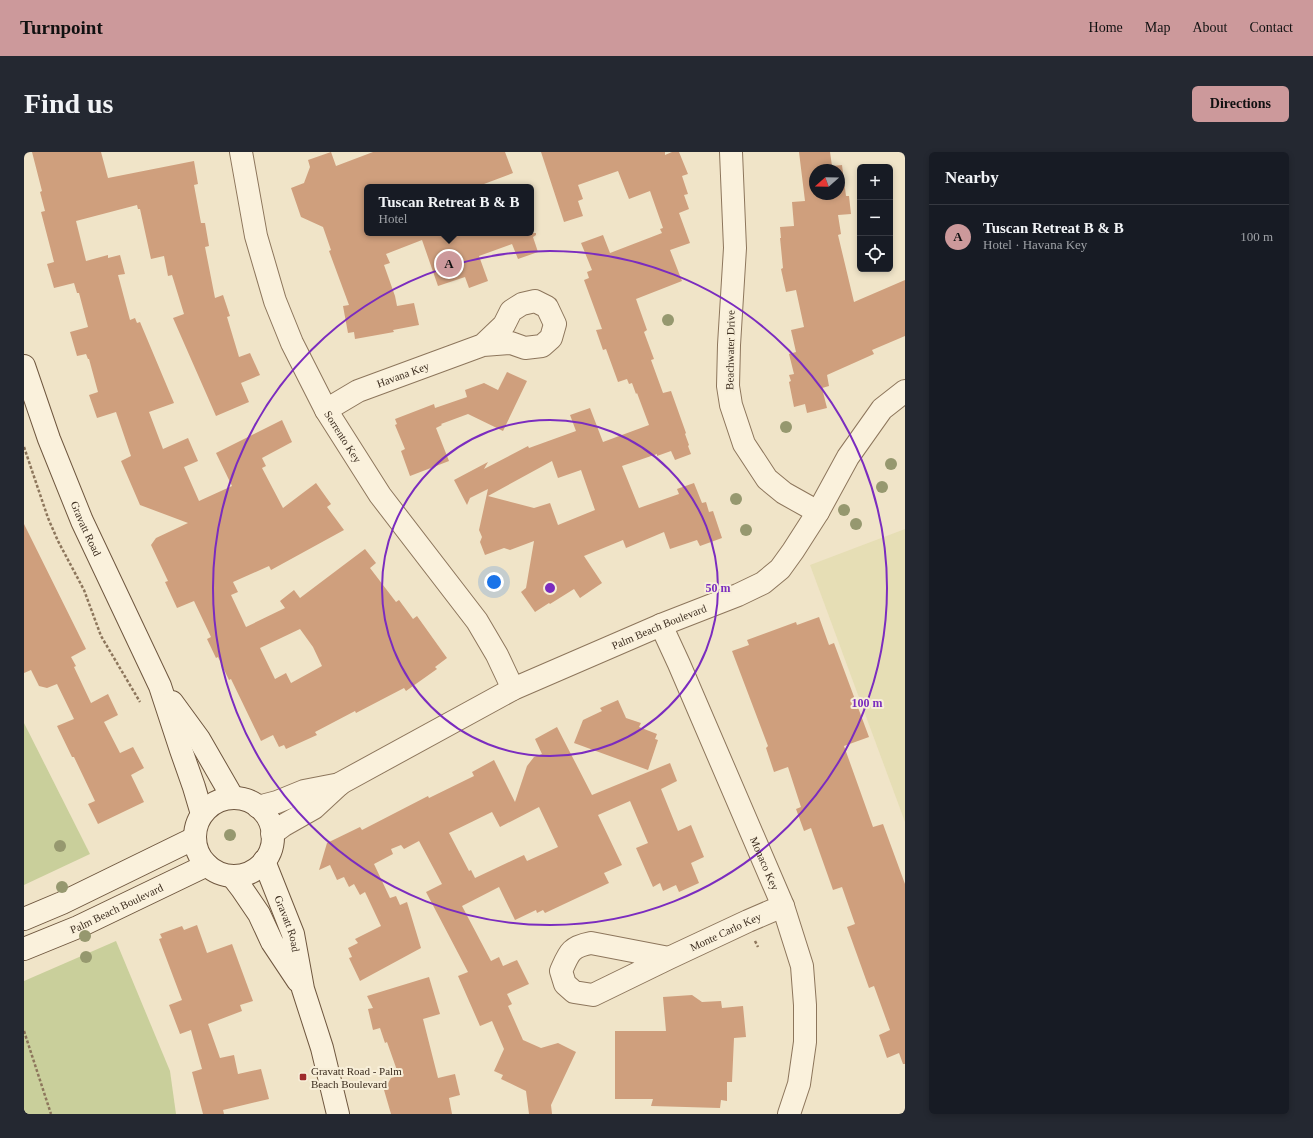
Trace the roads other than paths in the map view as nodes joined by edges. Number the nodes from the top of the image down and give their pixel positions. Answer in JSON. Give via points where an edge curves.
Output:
{"nodes":[{"id":1,"x":241,"y":152,"type":"edge"},
{"id":2,"x":731,"y":152,"type":"edge"},
{"id":3,"x":482,"y":345,"type":"dead end"},
{"id":4,"x":24,"y":366,"type":"edge"},
{"id":5,"x":905,"y":391,"type":"edge"},
{"id":6,"x":326,"y":410,"type":"junction"},
{"id":7,"x":818,"y":512,"type":"junction"},
{"id":8,"x":660,"y":625,"type":"junction"},
{"id":9,"x":160,"y":686,"type":"junction"},
{"id":10,"x":513,"y":689,"type":"junction"},
{"id":11,"x":341,"y":783,"type":"junction"},
{"id":12,"x":233,"y":798,"type":"junction"},
{"id":13,"x":258,"y":807,"type":"junction"},
{"id":14,"x":202,"y":814,"type":"junction"},
{"id":15,"x":272,"y":834,"type":"junction"},
{"id":16,"x":195,"y":838,"type":"junction"},
{"id":17,"x":264,"y":861,"type":"junction"},
{"id":18,"x":207,"y":865,"type":"junction"},
{"id":19,"x":232,"y":876,"type":"junction"},
{"id":20,"x":782,"y":906,"type":"junction"},
{"id":21,"x":24,"y":920,"type":"edge"},
{"id":22,"x":24,"y":949,"type":"edge"},
{"id":23,"x":669,"y":958,"type":"dead end"},
{"id":24,"x":303,"y":989,"type":"junction"},
{"id":25,"x":338,"y":1114,"type":"edge"},
{"id":26,"x":789,"y":1114,"type":"edge"}],
"edges":[{"from":1,"to":6,"type":"street","name":"Sorrento Key","via":[[256,236],[275,301],[292,343]]},
{"from":2,"to":7,"type":"street","name":"Beachwater Drive","via":[[735,248],[728,386],[731,404],[744,444],[767,479],[784,493]]},
{"from":3,"to":6,"type":"street","name":"Havana Key","via":[[358,391]]},
{"from":4,"to":9,"type":"street","name":"Gravatt Road","via":[[82,521]]},
{"from":5,"to":7,"type":"street","name":"Palm Beach Boulevard","via":[[878,415],[848,457]]},
{"from":6,"to":10,"type":"street","name":"Sorrento Key","via":[[380,495],[477,621]]},
{"from":7,"to":8,"type":"street","name":"Palm Beach Boulevard","via":[[780,569],[763,583]]},
{"from":8,"to":10,"type":"street","name":"Palm Beach Boulevard"},
{"from":8,"to":20,"type":"street","name":"Monaco Key"},
{"from":9,"to":12,"type":"street","name":"Gravatt Road","via":[[199,739]]},
{"from":9,"to":14,"type":"street","name":"Gravatt Road"},
{"from":10,"to":11,"type":"street","name":"Palm Beach Boulevard"},
{"from":11,"to":13,"type":"street","name":"Palm Beach Boulevard","via":[[304,791]]},
{"from":11,"to":15,"type":"street","name":"Palm Beach Boulevard","via":[[314,808]]},
{"from":12,"to":13,"type":"street","via":[[246,800]]},
{"from":12,"to":14,"type":"street","via":[[221,800]]},
{"from":13,"to":15,"type":"street","via":[[270,824]]},
{"from":14,"to":16,"type":"street"},
{"from":15,"to":17,"type":"street","via":[[270,848]]},
{"from":16,"to":18,"type":"street","via":[[201,857]]},
{"from":16,"to":21,"type":"street"},
{"from":17,"to":19,"type":"street","via":[[255,869]]},
{"from":17,"to":24,"type":"street","name":"Gravatt Road","via":[[293,934]]},
{"from":18,"to":19,"type":"street","via":[[214,871]]},
{"from":18,"to":22,"type":"street","name":"Palm Beach Boulevard","via":[[78,927]]},
{"from":19,"to":24,"type":"street","name":"Gravatt Road","via":[[259,914],[272,942]]},
{"from":20,"to":23,"type":"street","name":"Monte Carlo Key"},
{"from":20,"to":26,"type":"street","name":"Monaco Key","via":[[802,966],[805,1005],[805,1042],[799,1084]]},
{"from":24,"to":25,"type":"street","name":"Gravatt Road","via":[[322,1048]]}]}
